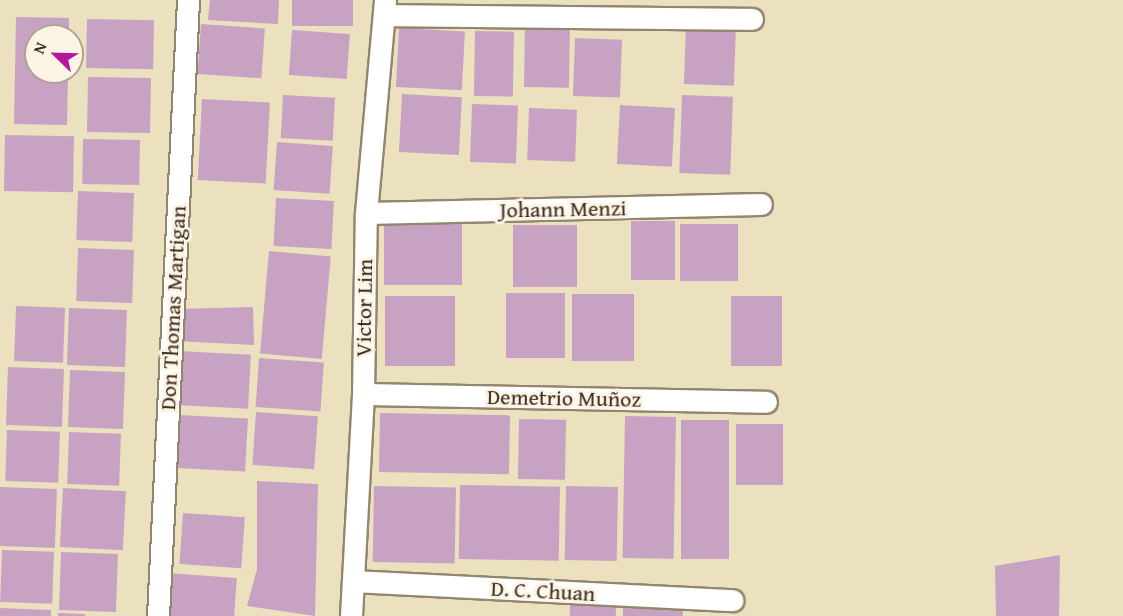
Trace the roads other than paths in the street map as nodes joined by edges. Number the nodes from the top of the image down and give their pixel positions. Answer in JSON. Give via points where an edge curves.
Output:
{"nodes":[{"id":1,"x":188,"y":0,"type":"edge"},
{"id":2,"x":385,"y":8,"type":"edge"},
{"id":3,"x":752,"y":19,"type":"dead end"},
{"id":4,"x":761,"y":204,"type":"dead end"},
{"id":5,"x":366,"y":213,"type":"junction"},
{"id":6,"x":363,"y":394,"type":"junction"},
{"id":7,"x":766,"y":402,"type":"dead end"},
{"id":8,"x":353,"y":581,"type":"junction"},
{"id":9,"x":733,"y":600,"type":"dead end"},
{"id":10,"x":158,"y":616,"type":"edge"},
{"id":11,"x":351,"y":616,"type":"edge"}],
"edges":[{"from":1,"to":10,"type":"street","name":"Don Thomas Martigan"},
{"from":2,"to":3,"type":"street"},
{"from":2,"to":5,"type":"street","name":"Victor Lim"},
{"from":4,"to":5,"type":"street","name":"Johann Menzi"},
{"from":5,"to":6,"type":"street","name":"Victor Lim"},
{"from":6,"to":7,"type":"street","name":"Demetrio Muñoz"},
{"from":6,"to":8,"type":"street","name":"Victor Lim"},
{"from":8,"to":9,"type":"street","name":"D. C. Chuan"},
{"from":8,"to":11,"type":"street","name":"Victor Lim"}]}
